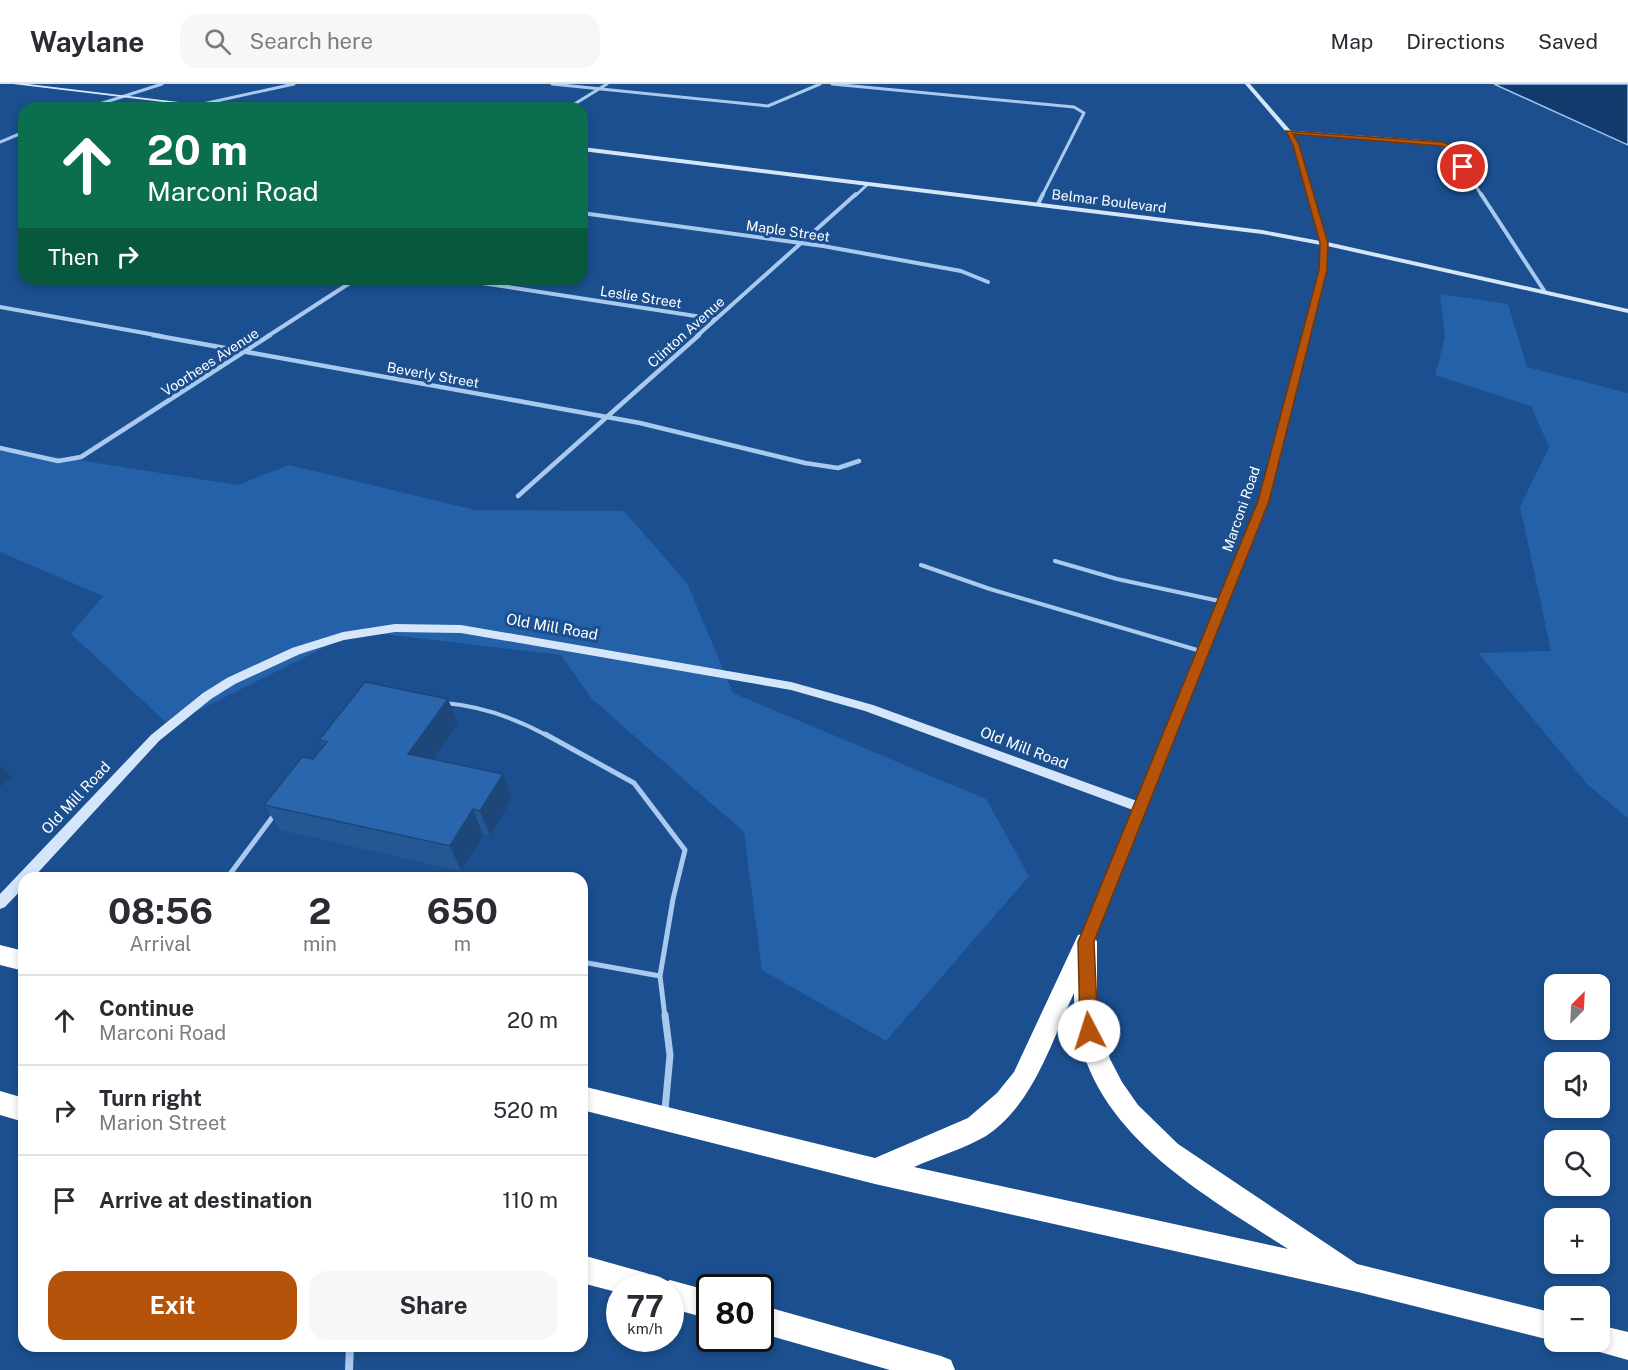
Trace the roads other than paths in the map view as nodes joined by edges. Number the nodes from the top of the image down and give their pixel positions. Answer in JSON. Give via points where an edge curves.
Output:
{"nodes":[{"id":1,"x":15,"y":84,"type":"edge"},
{"id":2,"x":162,"y":84,"type":"edge"},
{"id":3,"x":294,"y":84,"type":"edge"},
{"id":4,"x":552,"y":84,"type":"edge"},
{"id":5,"x":607,"y":84,"type":"edge"},
{"id":6,"x":820,"y":84,"type":"edge"},
{"id":7,"x":832,"y":84,"type":"edge"},
{"id":8,"x":1246,"y":84,"type":"edge"},
{"id":9,"x":599,"y":89,"type":"junction"},
{"id":10,"x":120,"y":96,"type":"junction"},
{"id":11,"x":104,"y":102,"type":"edge"},
{"id":12,"x":172,"y":102,"type":"edge"},
{"id":13,"x":212,"y":102,"type":"edge"},
{"id":14,"x":578,"y":102,"type":"edge"},
{"id":15,"x":1288,"y":132,"type":"junction"},
{"id":16,"x":18,"y":134,"type":"edge"},
{"id":17,"x":0,"y":142,"type":"edge"},
{"id":18,"x":588,"y":150,"type":"edge"},
{"id":19,"x":868,"y":184,"type":"junction"},
{"id":20,"x":1038,"y":204,"type":"junction"},
{"id":21,"x":588,"y":214,"type":"edge"},
{"id":22,"x":802,"y":243,"type":"junction"},
{"id":23,"x":1324,"y":243,"type":"junction"},
{"id":24,"x":988,"y":282,"type":"dead end"},
{"id":25,"x":347,"y":285,"type":"edge"},
{"id":26,"x":495,"y":285,"type":"edge"},
{"id":27,"x":1545,"y":292,"type":"junction"},
{"id":28,"x":0,"y":307,"type":"edge"},
{"id":29,"x":1628,"y":311,"type":"edge"},
{"id":30,"x":716,"y":319,"type":"junction"},
{"id":31,"x":246,"y":351,"type":"junction"},
{"id":32,"x":607,"y":417,"type":"junction"},
{"id":33,"x":0,"y":448,"type":"edge"},
{"id":34,"x":859,"y":461,"type":"dead end"},
{"id":35,"x":518,"y":496,"type":"dead end"},
{"id":36,"x":1055,"y":561,"type":"dead end"},
{"id":37,"x":921,"y":565,"type":"dead end"},
{"id":38,"x":1224,"y":602,"type":"junction"},
{"id":39,"x":1203,"y":652,"type":"junction"},
{"id":40,"x":433,"y":702,"type":"edge"},
{"id":41,"x":1140,"y":807,"type":"junction"},
{"id":42,"x":279,"y":809,"type":"edge"},
{"id":43,"x":29,"y":872,"type":"edge"},
{"id":44,"x":232,"y":872,"type":"edge"},
{"id":45,"x":18,"y":884,"type":"edge"},
{"id":46,"x":0,"y":903,"type":"edge"},
{"id":47,"x":1086,"y":942,"type":"junction"},
{"id":48,"x":0,"y":955,"type":"edge"},
{"id":49,"x":18,"y":960,"type":"edge"},
{"id":50,"x":588,"y":963,"type":"edge"},
{"id":51,"x":660,"y":976,"type":"junction"},
{"id":52,"x":588,"y":1100,"type":"edge"},
{"id":53,"x":0,"y":1103,"type":"edge"},
{"id":54,"x":18,"y":1108,"type":"edge"},
{"id":55,"x":665,"y":1119,"type":"junction"},
{"id":56,"x":875,"y":1171,"type":"junction"},
{"id":57,"x":588,"y":1271,"type":"edge"},
{"id":58,"x":606,"y":1276,"type":"edge"},
{"id":59,"x":1358,"y":1278,"type":"junction"},
{"id":60,"x":774,"y":1323,"type":"edge"},
{"id":61,"x":1544,"y":1324,"type":"edge"},
{"id":62,"x":1610,"y":1341,"type":"edge"},
{"id":63,"x":1628,"y":1346,"type":"edge"},
{"id":64,"x":350,"y":1352,"type":"edge"},
{"id":65,"x":349,"y":1370,"type":"edge"},
{"id":66,"x":941,"y":1370,"type":"edge"}],
"edges":[{"from":1,"to":10,"type":"street"},
{"from":2,"to":10,"type":"street"},
{"from":3,"to":13,"type":"street"},
{"from":4,"to":9,"type":"street"},
{"from":5,"to":9,"type":"street"},
{"from":6,"to":9,"type":"street","via":[[804,87],[781,104],[768,106]]},
{"from":7,"to":20,"type":"street","via":[[1080,109],[1084,113]]},
{"from":8,"to":15,"type":"street","name":"Marconi Road"},
{"from":9,"to":14,"type":"street"},
{"from":10,"to":11,"type":"street"},
{"from":10,"to":12,"type":"street"},
{"from":15,"to":23,"type":"street","name":"Marconi Road","via":[[1296,145]]},
{"from":15,"to":27,"type":"street","via":[[1430,142],[1452,148]]},
{"from":16,"to":17,"type":"street"},
{"from":18,"to":19,"type":"street","name":"Belmar Boulevard"},
{"from":19,"to":20,"type":"street","name":"Belmar Boulevard"},
{"from":19,"to":22,"type":"street","name":"Clinton Avenue"},
{"from":20,"to":23,"type":"street","name":"Belmar Boulevard","via":[[1252,230]]},
{"from":21,"to":22,"type":"street","name":"Maple Street"},
{"from":22,"to":24,"type":"street","name":"Maple Street","via":[[961,271]]},
{"from":22,"to":30,"type":"street","name":"Clinton Avenue"},
{"from":23,"to":27,"type":"street","name":"Belmar Boulevard"},
{"from":23,"to":38,"type":"street","name":"Marconi Road","via":[[1323,270],[1267,490]]},
{"from":25,"to":31,"type":"street","name":"Voorhees Avenue"},
{"from":26,"to":30,"type":"street","name":"Leslie Street"},
{"from":27,"to":29,"type":"street","name":"Belmar Boulevard"},
{"from":28,"to":31,"type":"street","name":"Beverly Street"},
{"from":30,"to":32,"type":"street","name":"Clinton Avenue"},
{"from":31,"to":32,"type":"street","name":"Beverly Street"},
{"from":31,"to":33,"type":"street","name":"Voorhees Avenue","via":[[90,453],[50,460]]},
{"from":32,"to":34,"type":"street","name":"Beverly Street","via":[[806,463],[838,468]]},
{"from":32,"to":35,"type":"street","name":"Clinton Avenue"},
{"from":36,"to":38,"type":"lane"},
{"from":37,"to":39,"type":"lane"},
{"from":38,"to":39,"type":"street","name":"Marconi Road"},
{"from":39,"to":41,"type":"street","name":"Marconi Road"},
{"from":40,"to":51,"type":"lane","via":[[466,705],[532,727],[634,783],[685,850]]},
{"from":41,"to":43,"type":"street","name":"Old Mill Road","via":[[869,708],[791,686],[461,629],[395,628],[343,636],[296,651],[207,696],[155,738]]},
{"from":41,"to":47,"type":"street","name":"Marconi Road"},
{"from":42,"to":44,"type":"lane"},
{"from":45,"to":46,"type":"street","name":"Old Mill Road"},
{"from":47,"to":56,"type":"highway","via":[[1022,1080],[1006,1101],[977,1127]]},
{"from":47,"to":59,"type":"highway","via":[[1089,1031],[1102,1069],[1137,1124],[1166,1153]]},
{"from":48,"to":49,"type":"highway"},
{"from":50,"to":51,"type":"lane"},
{"from":51,"to":55,"type":"lane","via":[[670,1055]]},
{"from":52,"to":55,"type":"highway"},
{"from":53,"to":54,"type":"highway"},
{"from":55,"to":56,"type":"highway"},
{"from":56,"to":59,"type":"highway"},
{"from":57,"to":58,"type":"highway"},
{"from":59,"to":61,"type":"highway"},
{"from":60,"to":66,"type":"highway"},
{"from":62,"to":63,"type":"highway"},
{"from":64,"to":65,"type":"street"}]}
